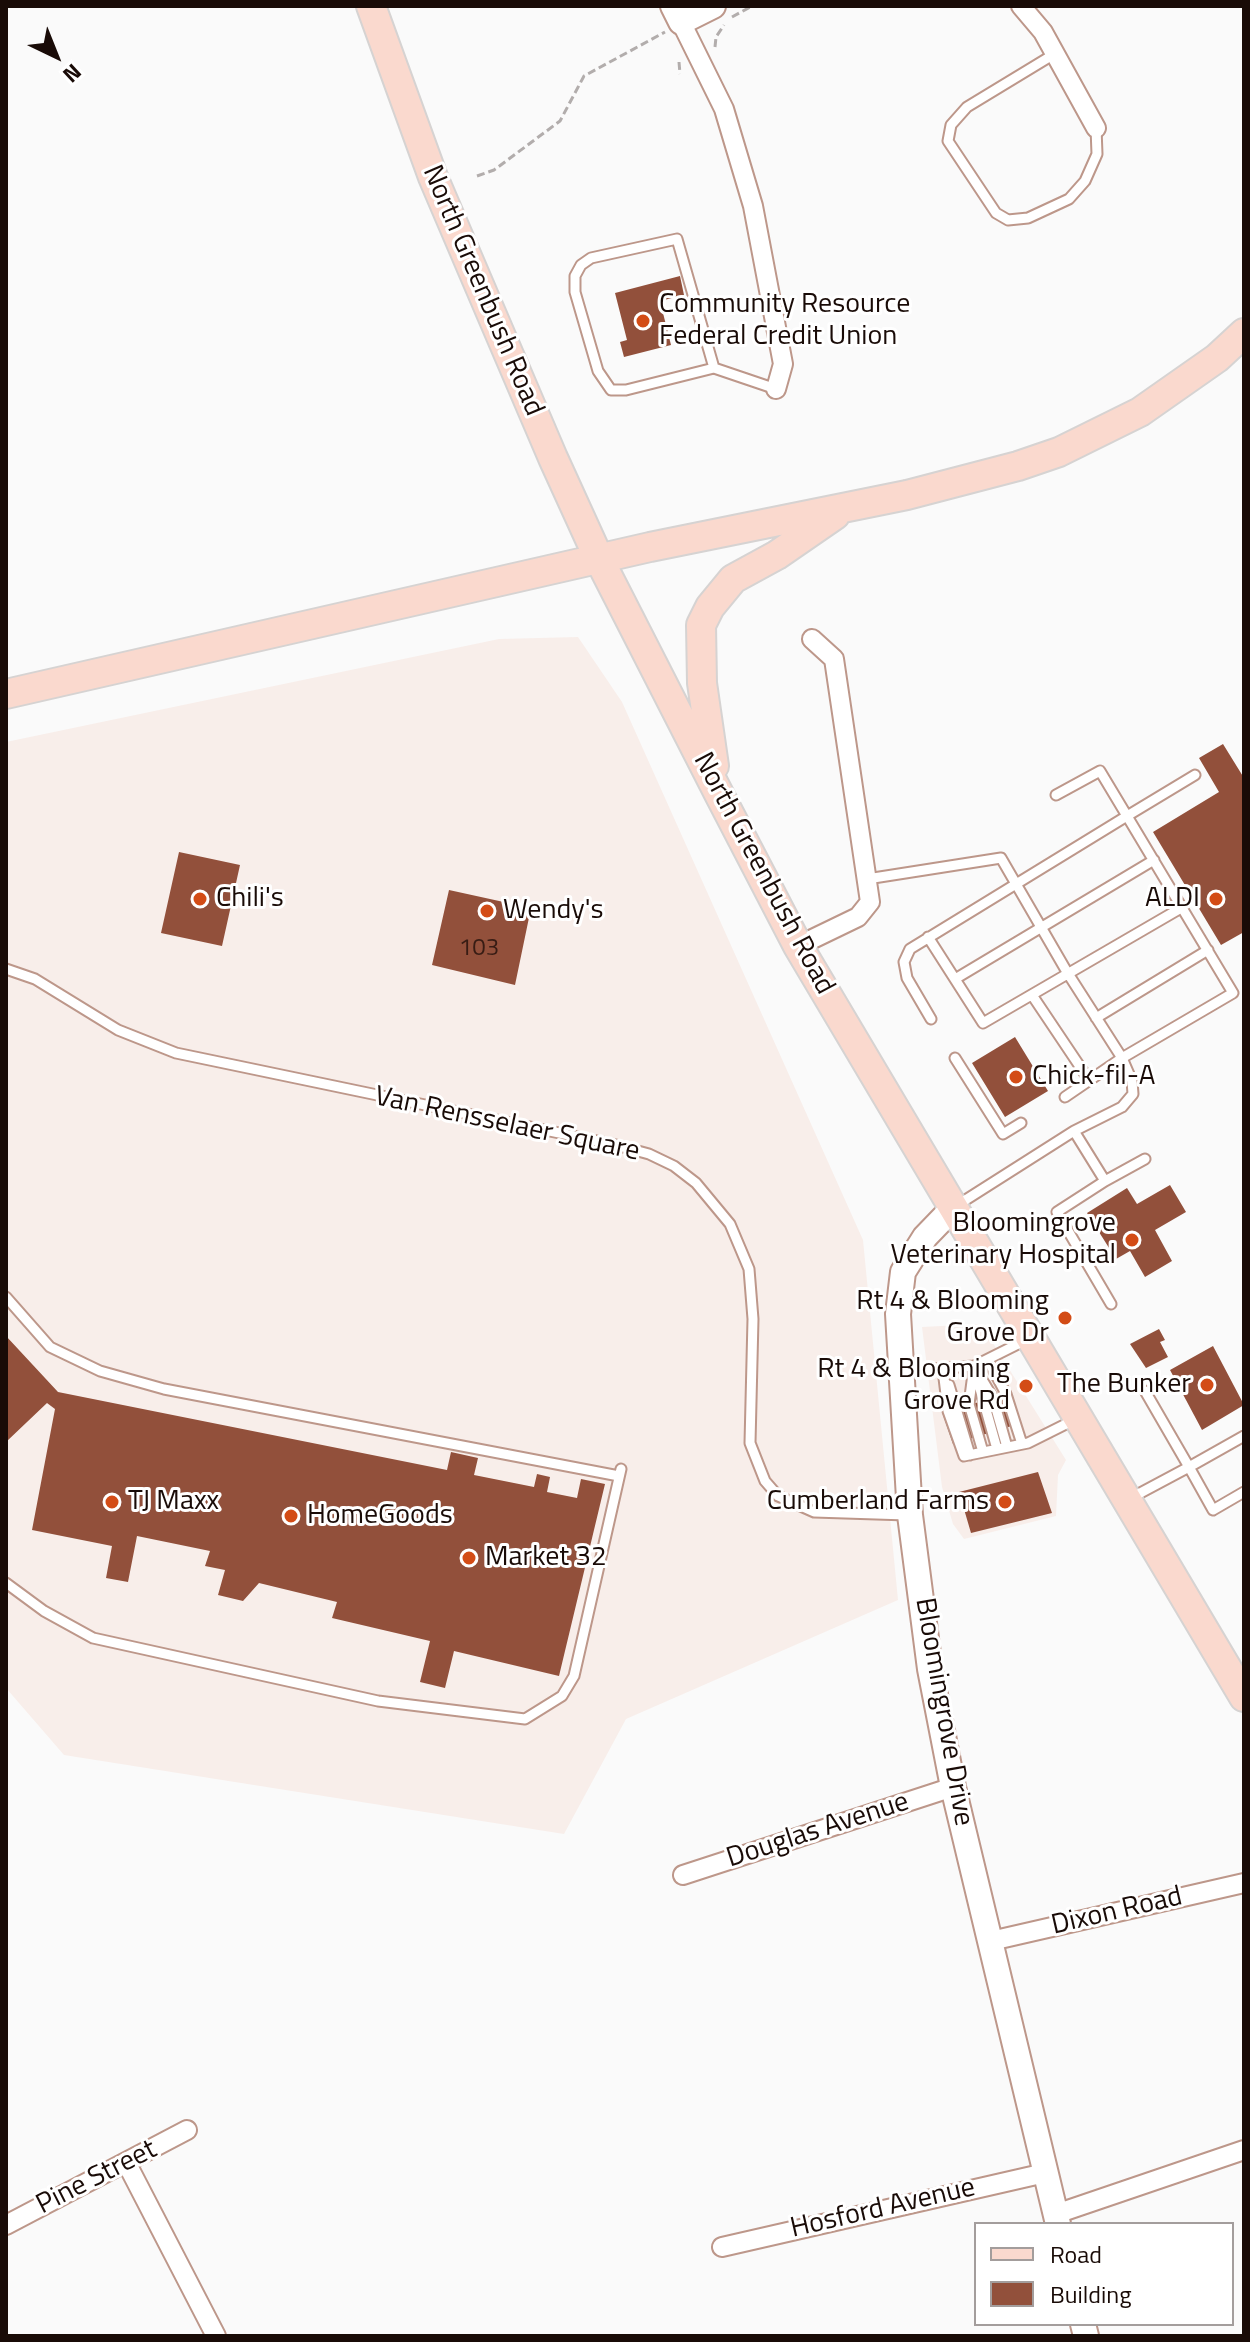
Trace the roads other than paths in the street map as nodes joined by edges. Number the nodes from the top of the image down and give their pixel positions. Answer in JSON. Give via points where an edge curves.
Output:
{"nodes":[{"id":1,"x":371,"y":6,"type":"edge"},
{"id":2,"x":713,"y":6,"type":"edge"},
{"id":3,"x":1021,"y":6,"type":"edge"},
{"id":4,"x":673,"y":20,"type":"edge"},
{"id":5,"x":1056,"y":53,"type":"junction"},
{"id":6,"x":1096,"y":128,"type":"joint"},
{"id":7,"x":1244,"y":333,"type":"edge"},
{"id":8,"x":714,"y":368,"type":"junction"},
{"id":9,"x":776,"y":389,"type":"joint"},
{"id":10,"x":847,"y":507,"type":"junction"},
{"id":11,"x":599,"y":559,"type":"junction"},
{"id":12,"x":812,"y":639,"type":"dead end"},
{"id":13,"x":6,"y":694,"type":"edge"},
{"id":14,"x":1195,"y":775,"type":"dead end"},
{"id":15,"x":719,"y":794,"type":"junction"},
{"id":16,"x":1056,"y":795,"type":"dead end"},
{"id":17,"x":1127,"y":816,"type":"junction"},
{"id":18,"x":1154,"y":860,"type":"junction"},
{"id":19,"x":867,"y":879,"type":"junction"},
{"id":20,"x":1016,"y":882,"type":"junction"},
{"id":21,"x":1181,"y":908,"type":"junction"},
{"id":22,"x":1041,"y":929,"type":"junction"},
{"id":23,"x":928,"y":937,"type":"junction"},
{"id":24,"x":798,"y":946,"type":"junction"},
{"id":25,"x":1208,"y":950,"type":"junction"},
{"id":26,"x":6,"y":969,"type":"edge"},
{"id":27,"x":1067,"y":972,"type":"junction"},
{"id":28,"x":955,"y":979,"type":"junction"},
{"id":29,"x":1032,"y":995,"type":"junction"},
{"id":30,"x":1096,"y":1018,"type":"junction"},
{"id":31,"x":931,"y":1019,"type":"dead end"},
{"id":32,"x":955,"y":1058,"type":"dead end"},
{"id":33,"x":1122,"y":1058,"type":"junction"},
{"id":34,"x":1089,"y":1080,"type":"junction"},
{"id":35,"x":1065,"y":1097,"type":"dead end"},
{"id":36,"x":1021,"y":1123,"type":"dead end"},
{"id":37,"x":1074,"y":1131,"type":"junction"},
{"id":38,"x":1145,"y":1159,"type":"dead end"},
{"id":39,"x":1105,"y":1181,"type":"junction"},
{"id":40,"x":953,"y":1208,"type":"junction"},
{"id":41,"x":6,"y":1297,"type":"edge"},
{"id":42,"x":1111,"y":1304,"type":"dead end"},
{"id":43,"x":1029,"y":1338,"type":"junction"},
{"id":44,"x":989,"y":1362,"type":"junction"},
{"id":45,"x":974,"y":1366,"type":"junction"},
{"id":46,"x":943,"y":1370,"type":"junction"},
{"id":47,"x":902,"y":1371,"type":"junction"},
{"id":48,"x":1145,"y":1391,"type":"dead end"},
{"id":49,"x":1076,"y":1419,"type":"junction"},
{"id":50,"x":1244,"y":1436,"type":"edge"},
{"id":51,"x":1022,"y":1444,"type":"junction"},
{"id":52,"x":1002,"y":1448,"type":"junction"},
{"id":53,"x":983,"y":1452,"type":"junction"},
{"id":54,"x":1189,"y":1467,"type":"junction"},
{"id":55,"x":1244,"y":1492,"type":"edge"},
{"id":56,"x":1126,"y":1501,"type":"junction"},
{"id":57,"x":910,"y":1515,"type":"junction"},
{"id":58,"x":6,"y":1583,"type":"edge"},
{"id":59,"x":1244,"y":1697,"type":"edge"},
{"id":60,"x":953,"y":1787,"type":"junction"},
{"id":61,"x":683,"y":1875,"type":"dead end"},
{"id":62,"x":1244,"y":1883,"type":"edge"},
{"id":63,"x":991,"y":1941,"type":"junction"},
{"id":64,"x":187,"y":2130,"type":"dead end"},
{"id":65,"x":1244,"y":2150,"type":"edge"},
{"id":66,"x":127,"y":2164,"type":"junction"},
{"id":67,"x":1045,"y":2173,"type":"junction"},
{"id":68,"x":1057,"y":2219,"type":"edge"},
{"id":69,"x":6,"y":2225,"type":"edge"},
{"id":70,"x":722,"y":2247,"type":"dead end"},
{"id":71,"x":216,"y":2336,"type":"edge"}],
"edges":[{"from":1,"to":11,"type":"main road","name":"North Greenbush Road","via":[[433,177]]},
{"from":2,"to":4,"type":"street"},
{"from":3,"to":5,"type":"street"},
{"from":4,"to":9,"type":"street","via":[[724,109],[753,206],[783,364]]},
{"from":5,"to":6,"type":"street"},
{"from":5,"to":6,"type":"lane","via":[[967,107],[951,125],[948,141],[996,213],[1008,220],[1028,218],[1069,199],[1085,181],[1097,154]]},
{"from":7,"to":10,"type":"main road","via":[[1140,412],[1059,452],[967,481]]},
{"from":8,"to":8,"type":"lane","via":[[677,239],[591,258],[581,265],[575,292],[598,371],[611,390]]},
{"from":8,"to":9,"type":"lane"},
{"from":10,"to":11,"type":"main road"},
{"from":10,"to":15,"type":"main road","via":[[733,579],[701,625],[702,683]]},
{"from":11,"to":13,"type":"main road"},
{"from":11,"to":15,"type":"main road","name":"North Greenbush Road"},
{"from":12,"to":19,"type":"street","via":[[834,659]]},
{"from":14,"to":17,"type":"lane"},
{"from":15,"to":24,"type":"main road","name":"North Greenbush Road"},
{"from":16,"to":17,"type":"lane","via":[[1100,771]]},
{"from":17,"to":18,"type":"lane"},
{"from":17,"to":20,"type":"lane"},
{"from":18,"to":21,"type":"lane"},
{"from":18,"to":22,"type":"lane"},
{"from":19,"to":20,"type":"lane","via":[[1001,858]]},
{"from":19,"to":24,"type":"street","via":[[870,902],[858,917]]},
{"from":20,"to":22,"type":"lane"},
{"from":20,"to":23,"type":"lane"},
{"from":21,"to":25,"type":"lane"},
{"from":21,"to":27,"type":"lane"},
{"from":22,"to":27,"type":"lane"},
{"from":22,"to":28,"type":"lane"},
{"from":23,"to":28,"type":"lane"},
{"from":23,"to":31,"type":"lane","via":[[910,949],[904,962],[912,989]]},
{"from":24,"to":40,"type":"main road","name":"North Greenbush Road"},
{"from":25,"to":30,"type":"lane"},
{"from":25,"to":33,"type":"lane","via":[[1233,993]]},
{"from":26,"to":57,"type":"lane","name":"Van Rensselaer Square","via":[[35,979],[118,1030],[192,1058],[612,1144],[674,1166],[696,1183],[730,1224],[749,1269],[750,1443],[765,1481],[778,1496],[814,1512]]},
{"from":27,"to":29,"type":"lane"},
{"from":27,"to":30,"type":"lane"},
{"from":28,"to":29,"type":"lane","via":[[983,1023]]},
{"from":29,"to":34,"type":"lane"},
{"from":30,"to":33,"type":"lane"},
{"from":32,"to":36,"type":"lane","via":[[1003,1134]]},
{"from":33,"to":34,"type":"lane"},
{"from":33,"to":37,"type":"lane","via":[[1133,1094],[1122,1107]]},
{"from":34,"to":35,"type":"lane"},
{"from":37,"to":39,"type":"lane"},
{"from":37,"to":40,"type":"lane"},
{"from":38,"to":39,"type":"lane"},
{"from":39,"to":42,"type":"lane","via":[[1057,1212]]},
{"from":40,"to":43,"type":"main road","name":"North Greenbush Road"},
{"from":40,"to":47,"type":"street","name":"Bloomingrove Drive","via":[[925,1237],[903,1272],[898,1314]]},
{"from":41,"to":58,"type":"lane","via":[[50,1347],[100,1371],[164,1389],[620,1472],[574,1676],[562,1696],[525,1719],[378,1701],[93,1638]]},
{"from":43,"to":44,"type":"lane"},
{"from":43,"to":49,"type":"main road","name":"North Greenbush Road"},
{"from":44,"to":45,"type":"lane"},
{"from":44,"to":51,"type":"lane"},
{"from":45,"to":46,"type":"lane"},
{"from":45,"to":52,"type":"lane","via":[[993,1398]]},
{"from":45,"to":53,"type":"lane","via":[[969,1404]]},
{"from":46,"to":47,"type":"lane"},
{"from":46,"to":53,"type":"lane","via":[[957,1443],[964,1456]]},
{"from":47,"to":57,"type":"street","name":"Bloomingrove Drive"},
{"from":48,"to":54,"type":"lane"},
{"from":49,"to":51,"type":"lane"},
{"from":49,"to":56,"type":"main road","name":"North Greenbush Road"},
{"from":50,"to":54,"type":"lane"},
{"from":51,"to":52,"type":"lane"},
{"from":52,"to":53,"type":"lane"},
{"from":54,"to":55,"type":"lane","via":[[1213,1510]]},
{"from":54,"to":56,"type":"lane"},
{"from":56,"to":59,"type":"main road","name":"North Greenbush Road"},
{"from":57,"to":60,"type":"street","name":"Bloomingrove Drive","via":[[930,1669]]},
{"from":60,"to":61,"type":"street","name":"Douglas Avenue"},
{"from":60,"to":63,"type":"street","name":"Bloomingrove Drive"},
{"from":62,"to":63,"type":"street","name":"Dixon Road"},
{"from":63,"to":67,"type":"street","name":"Bloomingrove Drive"},
{"from":64,"to":66,"type":"street","name":"Pine Street"},
{"from":65,"to":68,"type":"street"},
{"from":66,"to":69,"type":"street","name":"Pine Street"},
{"from":66,"to":71,"type":"street"},
{"from":67,"to":68,"type":"street","name":"Bloomingrove Drive"},
{"from":67,"to":70,"type":"street","name":"Hosford Avenue"}]}
